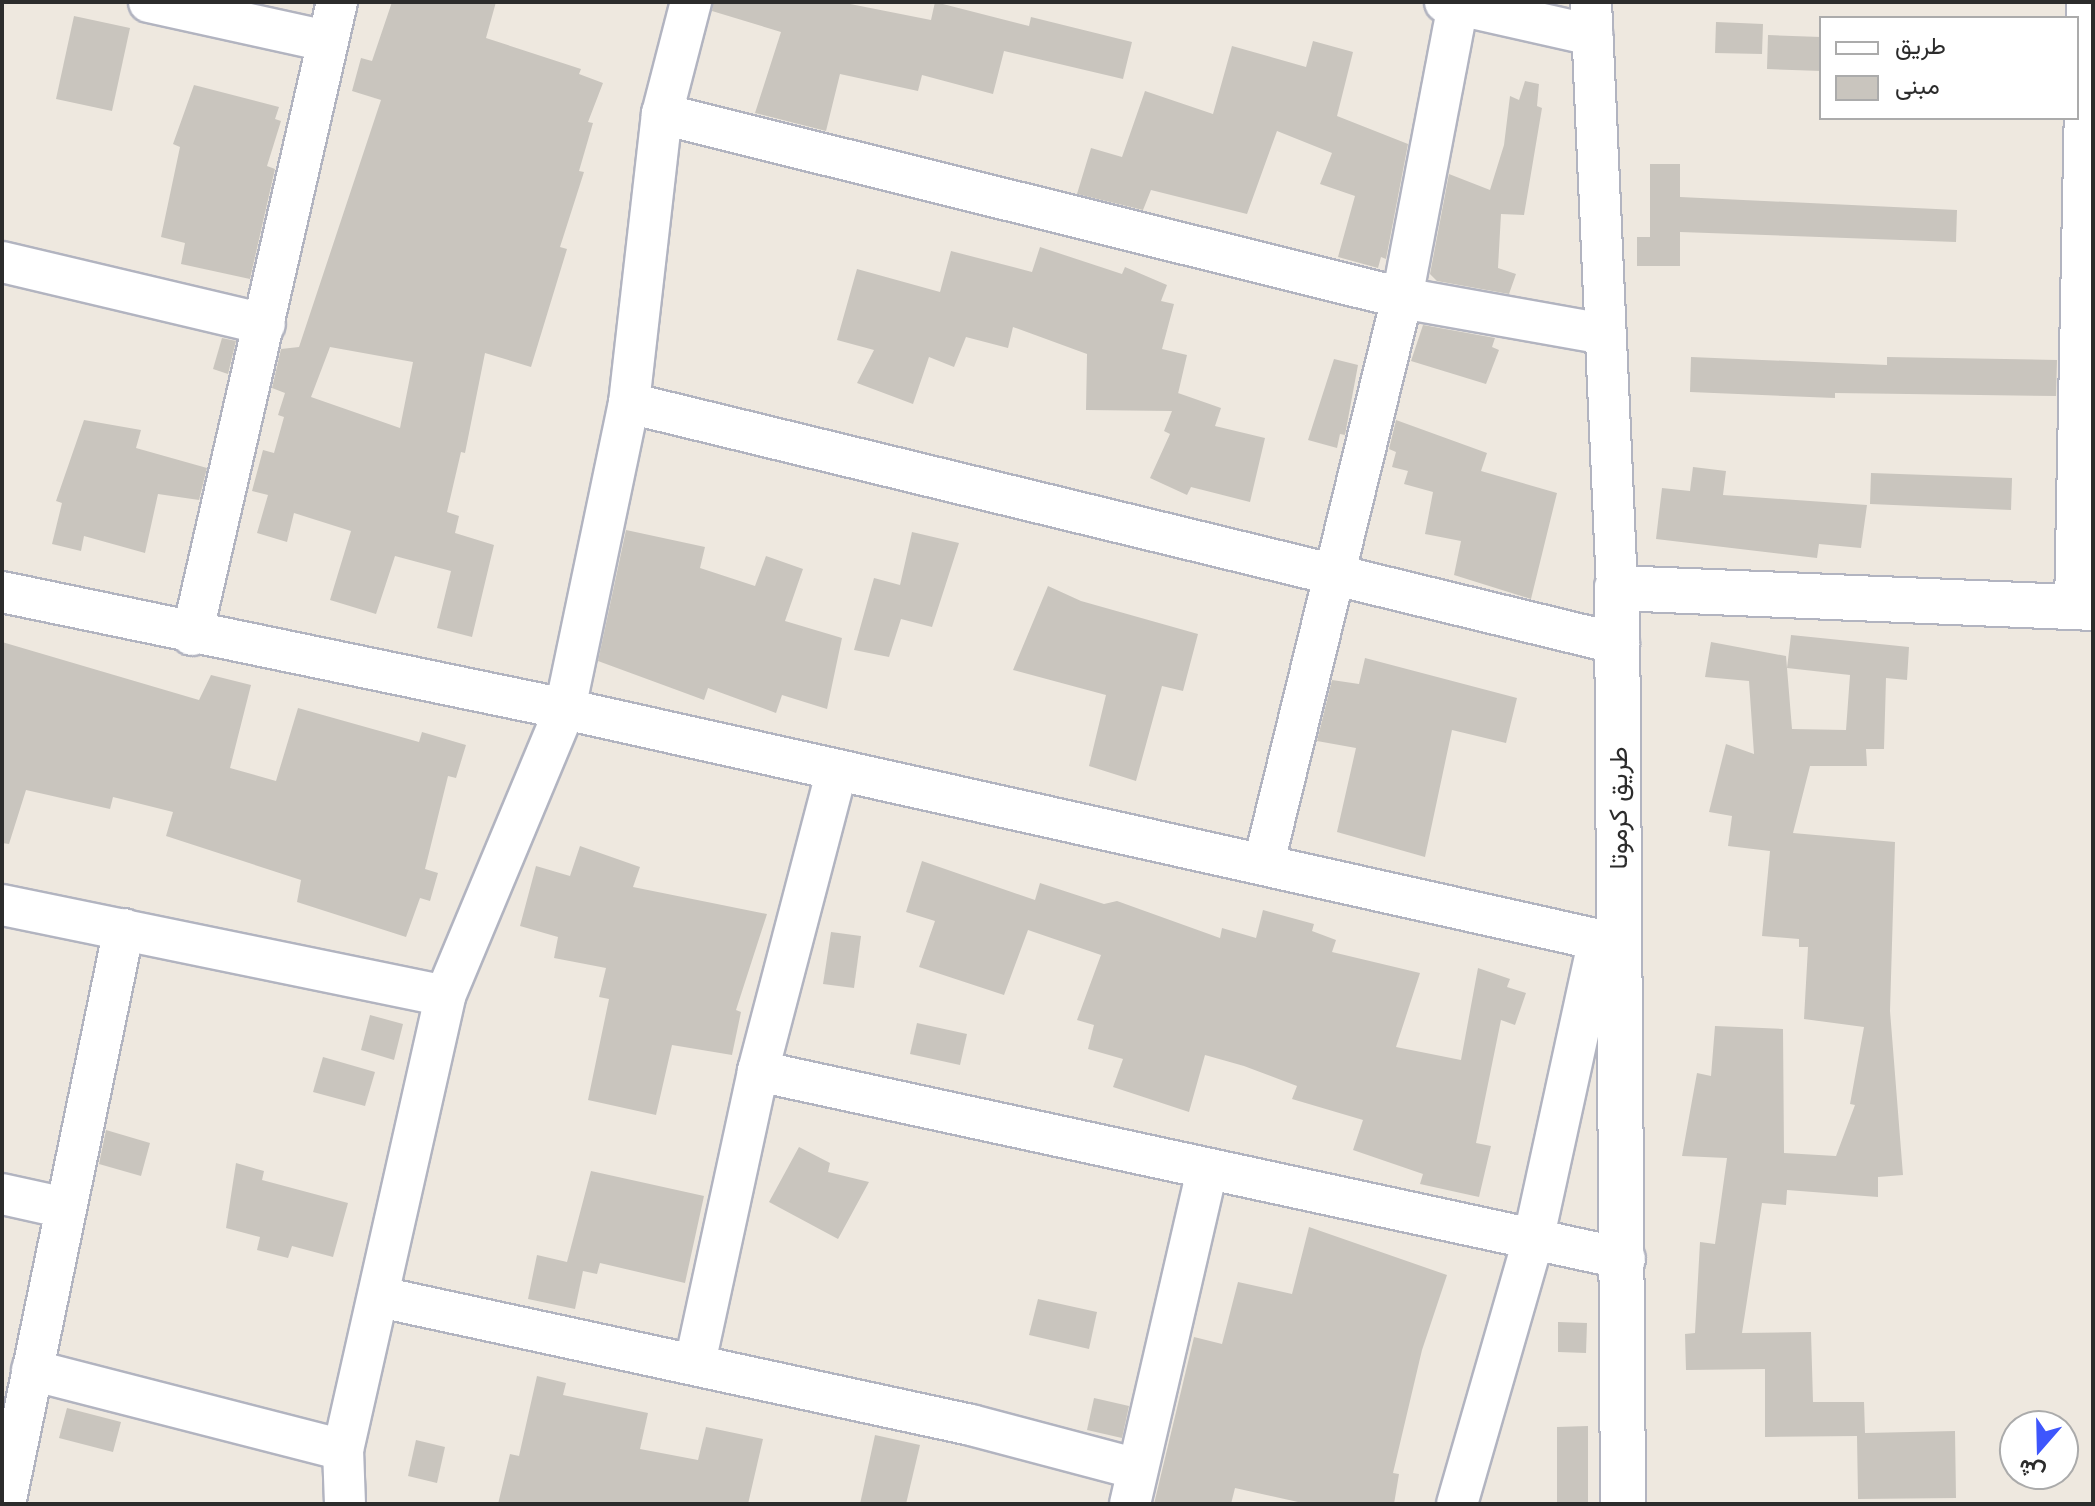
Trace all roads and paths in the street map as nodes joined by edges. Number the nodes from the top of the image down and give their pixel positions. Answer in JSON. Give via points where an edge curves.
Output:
{"nodes":[{"id":1,"x":149,"y":2,"type":"edge"},
{"id":2,"x":337,"y":2,"type":"edge"},
{"id":3,"x":691,"y":2,"type":"edge"},
{"id":4,"x":2087,"y":2,"type":"edge"},
{"id":5,"x":1451,"y":3,"type":"edge"},
{"id":6,"x":1592,"y":18,"type":"edge"},
{"id":7,"x":327,"y":41,"type":"junction"},
{"id":8,"x":662,"y":114,"type":"junction"},
{"id":9,"x":2,"y":262,"type":"edge"},
{"id":10,"x":1402,"y":298,"type":"junction"},
{"id":11,"x":2088,"y":323,"type":"edge"},
{"id":12,"x":265,"y":324,"type":"junction"},
{"id":13,"x":1605,"y":334,"type":"junction"},
{"id":14,"x":629,"y":403,"type":"junction"},
{"id":15,"x":1330,"y":576,"type":"junction"},
{"id":16,"x":1617,"y":588,"type":"junction"},
{"id":17,"x":2,"y":592,"type":"edge"},
{"id":18,"x":2084,"y":608,"type":"edge"},
{"id":19,"x":192,"y":635,"type":"junction"},
{"id":20,"x":1619,"y":644,"type":"junction"},
{"id":21,"x":565,"y":709,"type":"junction"},
{"id":22,"x":837,"y":770,"type":"junction"},
{"id":23,"x":1264,"y":862,"type":"junction"},
{"id":24,"x":2,"y":905,"type":"edge"},
{"id":25,"x":124,"y":929,"type":"junction"},
{"id":26,"x":1608,"y":941,"type":"junction"},
{"id":27,"x":445,"y":996,"type":"junction"},
{"id":28,"x":758,"y":1071,"type":"junction"},
{"id":29,"x":1207,"y":1170,"type":"junction"},
{"id":30,"x":2,"y":1194,"type":"edge"},
{"id":31,"x":65,"y":1208,"type":"junction"},
{"id":32,"x":1533,"y":1241,"type":"junction"},
{"id":33,"x":1625,"y":1259,"type":"junction"},
{"id":34,"x":380,"y":1297,"type":"junction"},
{"id":35,"x":695,"y":1363,"type":"junction"},
{"id":36,"x":32,"y":1370,"type":"junction"},
{"id":37,"x":343,"y":1450,"type":"junction"},
{"id":38,"x":6,"y":1486,"type":"edge"},
{"id":39,"x":1133,"y":1486,"type":"edge"},
{"id":40,"x":345,"y":1504,"type":"edge"},
{"id":41,"x":1457,"y":1504,"type":"edge"},
{"id":42,"x":1623,"y":1504,"type":"edge"}],
"edges":[{"from":1,"to":7,"type":"street"},
{"from":2,"to":7,"type":"street"},
{"from":3,"to":8,"type":"street"},
{"from":4,"to":11,"type":"street"},
{"from":5,"to":6,"type":"street"},
{"from":5,"to":10,"type":"street"},
{"from":6,"to":13,"type":"street"},
{"from":7,"to":12,"type":"street"},
{"from":8,"to":10,"type":"street"},
{"from":8,"to":14,"type":"street"},
{"from":9,"to":12,"type":"street"},
{"from":10,"to":13,"type":"street"},
{"from":10,"to":15,"type":"street"},
{"from":11,"to":18,"type":"street"},
{"from":12,"to":19,"type":"street"},
{"from":13,"to":16,"type":"street"},
{"from":14,"to":15,"type":"street"},
{"from":14,"to":21,"type":"street"},
{"from":15,"to":20,"type":"street"},
{"from":15,"to":23,"type":"street"},
{"from":16,"to":18,"type":"main road"},
{"from":16,"to":20,"type":"main road","name":"طريق كرموتا"},
{"from":17,"to":19,"type":"street"},
{"from":19,"to":21,"type":"street"},
{"from":20,"to":26,"type":"main road","name":"طريق كرموتا"},
{"from":21,"to":22,"type":"street"},
{"from":21,"to":27,"type":"street"},
{"from":22,"to":23,"type":"street"},
{"from":22,"to":28,"type":"street"},
{"from":23,"to":26,"type":"street"},
{"from":24,"to":25,"type":"street"},
{"from":25,"to":27,"type":"street"},
{"from":25,"to":31,"type":"street"},
{"from":26,"to":32,"type":"street"},
{"from":26,"to":33,"type":"main road","name":"طريق كرموتا"},
{"from":27,"to":34,"type":"street"},
{"from":28,"to":29,"type":"street"},
{"from":28,"to":35,"type":"street"},
{"from":29,"to":32,"type":"street"},
{"from":29,"to":39,"type":"street"},
{"from":30,"to":31,"type":"street"},
{"from":31,"to":36,"type":"street"},
{"from":32,"to":33,"type":"street"},
{"from":32,"to":41,"type":"street"},
{"from":33,"to":42,"type":"main road","name":"طريق كرموتا"},
{"from":34,"to":35,"type":"street"},
{"from":34,"to":37,"type":"street"},
{"from":35,"to":39,"type":"street"},
{"from":36,"to":37,"type":"street"},
{"from":36,"to":38,"type":"street"},
{"from":37,"to":40,"type":"street"}]}
